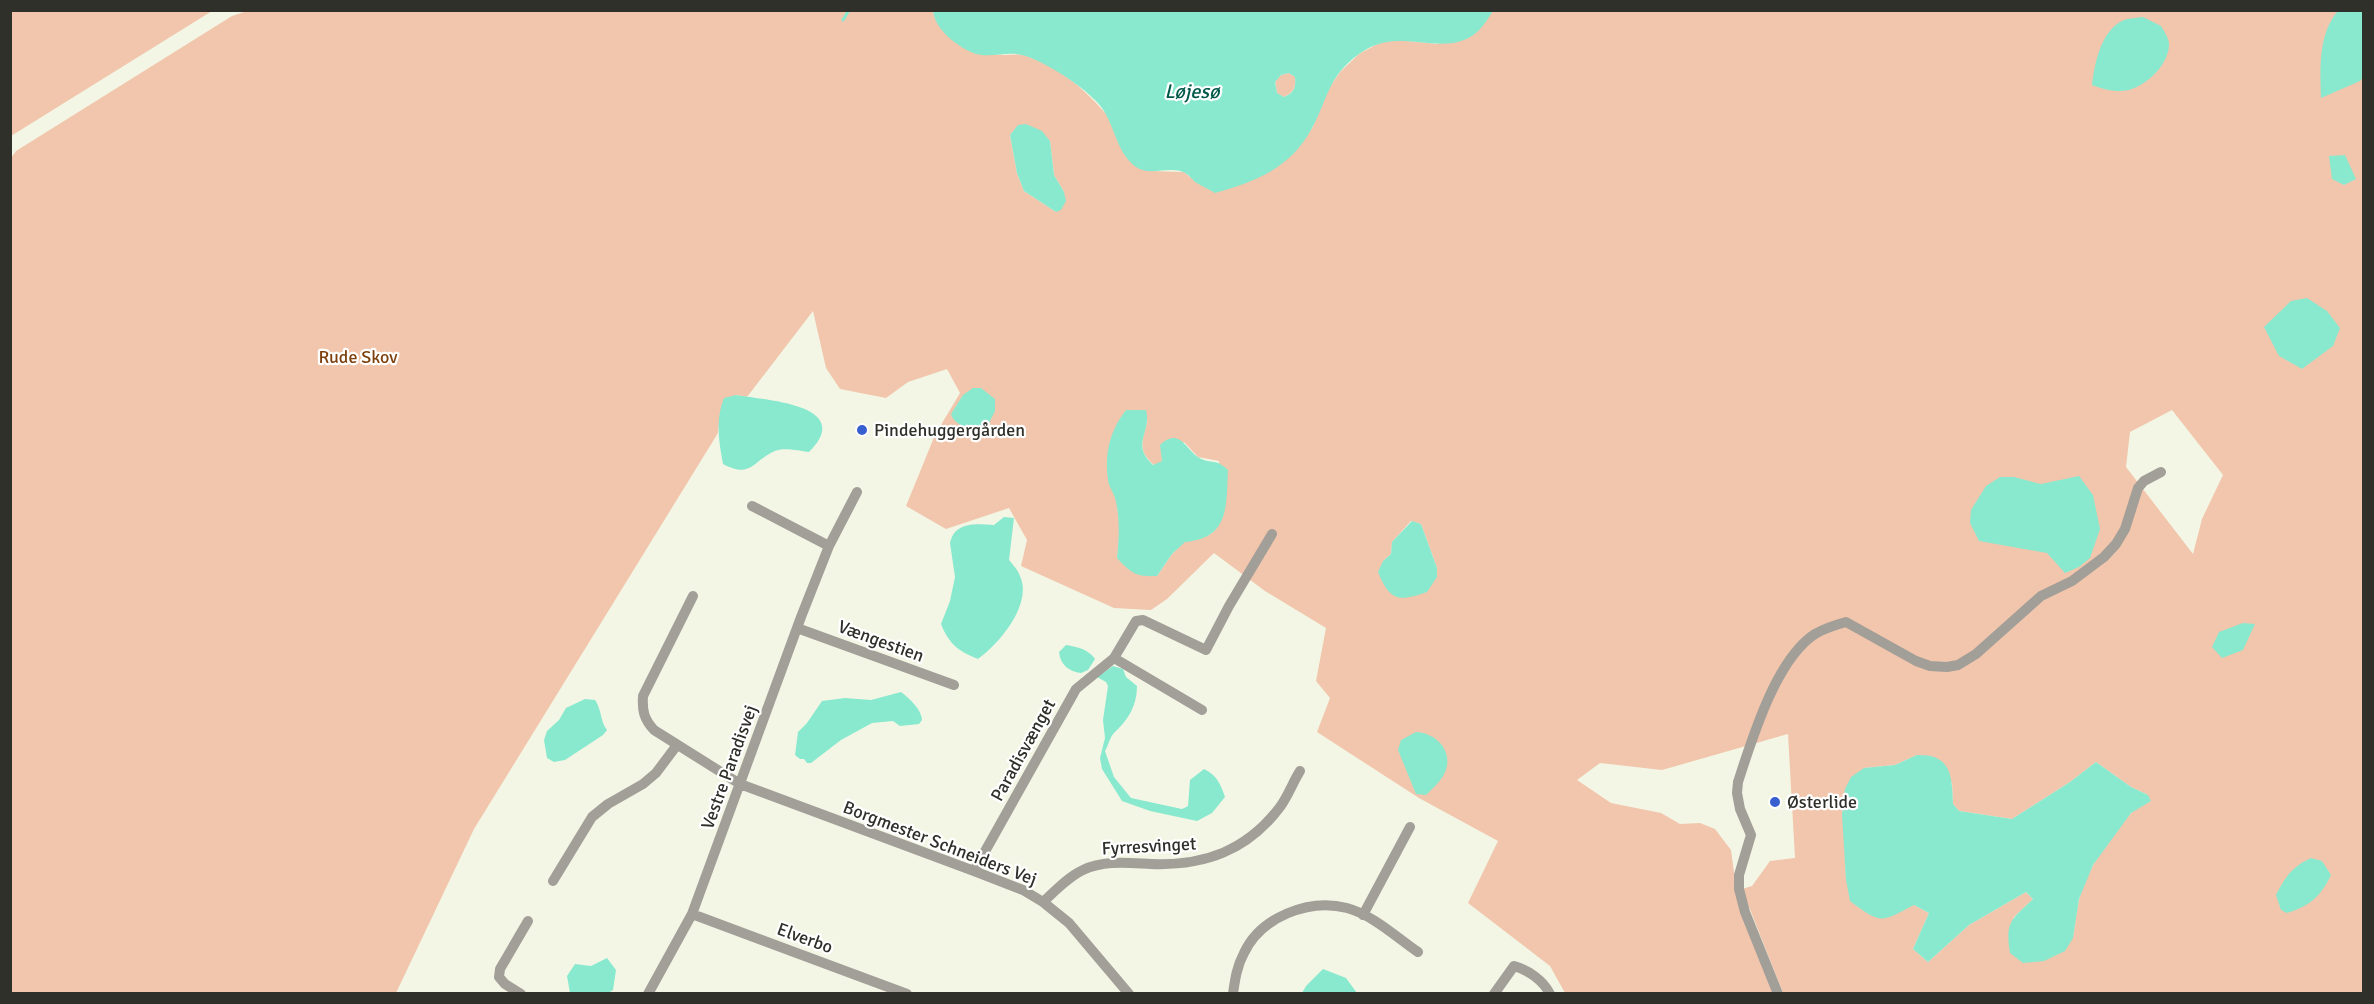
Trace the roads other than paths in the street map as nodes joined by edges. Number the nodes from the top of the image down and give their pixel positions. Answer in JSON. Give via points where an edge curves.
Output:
{"nodes":[{"id":1,"x":2161,"y":472,"type":"dead end"},
{"id":2,"x":857,"y":492,"type":"dead end"},
{"id":3,"x":752,"y":506,"type":"dead end"},
{"id":4,"x":1272,"y":534,"type":"dead end"},
{"id":5,"x":829,"y":546,"type":"junction"},
{"id":6,"x":693,"y":596,"type":"dead end"},
{"id":7,"x":797,"y":628,"type":"junction"},
{"id":8,"x":1114,"y":658,"type":"junction"},
{"id":9,"x":954,"y":685,"type":"dead end"},
{"id":10,"x":1202,"y":710,"type":"dead end"},
{"id":11,"x":676,"y":745,"type":"junction"},
{"id":12,"x":1300,"y":771,"type":"dead end"},
{"id":13,"x":740,"y":784,"type":"junction"},
{"id":14,"x":1410,"y":827,"type":"dead end"},
{"id":15,"x":974,"y":871,"type":"junction"},
{"id":16,"x":553,"y":881,"type":"dead end"},
{"id":17,"x":1043,"y":902,"type":"junction"},
{"id":18,"x":692,"y":914,"type":"junction"},
{"id":19,"x":1363,"y":915,"type":"junction"},
{"id":20,"x":528,"y":921,"type":"dead end"},
{"id":21,"x":1418,"y":952,"type":"dead end"},
{"id":22,"x":521,"y":993,"type":"edge"},
{"id":23,"x":650,"y":993,"type":"edge"},
{"id":24,"x":907,"y":993,"type":"edge"},
{"id":25,"x":1129,"y":993,"type":"edge"},
{"id":26,"x":1233,"y":993,"type":"edge"},
{"id":27,"x":1494,"y":993,"type":"edge"},
{"id":28,"x":1550,"y":993,"type":"edge"},
{"id":29,"x":1778,"y":993,"type":"edge"}],
"edges":[{"from":1,"to":29,"type":"street","via":[[2138,488],[2125,529],[2104,557],[2072,581],[2041,596],[1976,654],[1958,665],[1930,666],[1916,661],[1846,622],[1814,635],[1799,648],[1761,716],[1737,793],[1751,835],[1739,875],[1739,889]]},
{"from":2,"to":5,"type":"street","name":"Vestre Paradisvej"},
{"from":3,"to":5,"type":"street"},
{"from":4,"to":8,"type":"street","name":"Paradisvænget","via":[[1206,650],[1143,620],[1136,621]]},
{"from":5,"to":7,"type":"street","name":"Vestre Paradisvej"},
{"from":6,"to":11,"type":"street","name":"Borgmester Schneiders Vej","via":[[643,696],[646,721]]},
{"from":7,"to":9,"type":"street","name":"Vængestien"},
{"from":7,"to":13,"type":"street","name":"Vestre Paradisvej"},
{"from":8,"to":10,"type":"street"},
{"from":8,"to":15,"type":"street","name":"Paradisvænget","via":[[1076,689]]},
{"from":11,"to":13,"type":"street","name":"Borgmester Schneiders Vej"},
{"from":11,"to":16,"type":"street","via":[[656,773],[592,818]]},
{"from":12,"to":17,"type":"street","name":"Fyrresvinget","via":[[1281,806],[1266,823],[1226,852],[1200,862],[1172,865],[1096,865],[1073,876]]},
{"from":13,"to":15,"type":"street","name":"Borgmester Schneiders Vej"},
{"from":13,"to":18,"type":"street","name":"Vestre Paradisvej"},
{"from":14,"to":19,"type":"street"},
{"from":15,"to":17,"type":"street","name":"Borgmester Schneiders Vej"},
{"from":17,"to":25,"type":"street","name":"Borgmester Schneiders Vej","via":[[1069,923]]},
{"from":18,"to":23,"type":"street","name":"Vestre Paradisvej"},
{"from":18,"to":24,"type":"street","name":"Elverbo"},
{"from":19,"to":21,"type":"street"},
{"from":19,"to":26,"type":"street","via":[[1337,907],[1310,906],[1273,921],[1245,950]]},
{"from":20,"to":22,"type":"street","via":[[499,977]]},
{"from":27,"to":28,"type":"street","via":[[1514,966],[1526,969]]}]}
